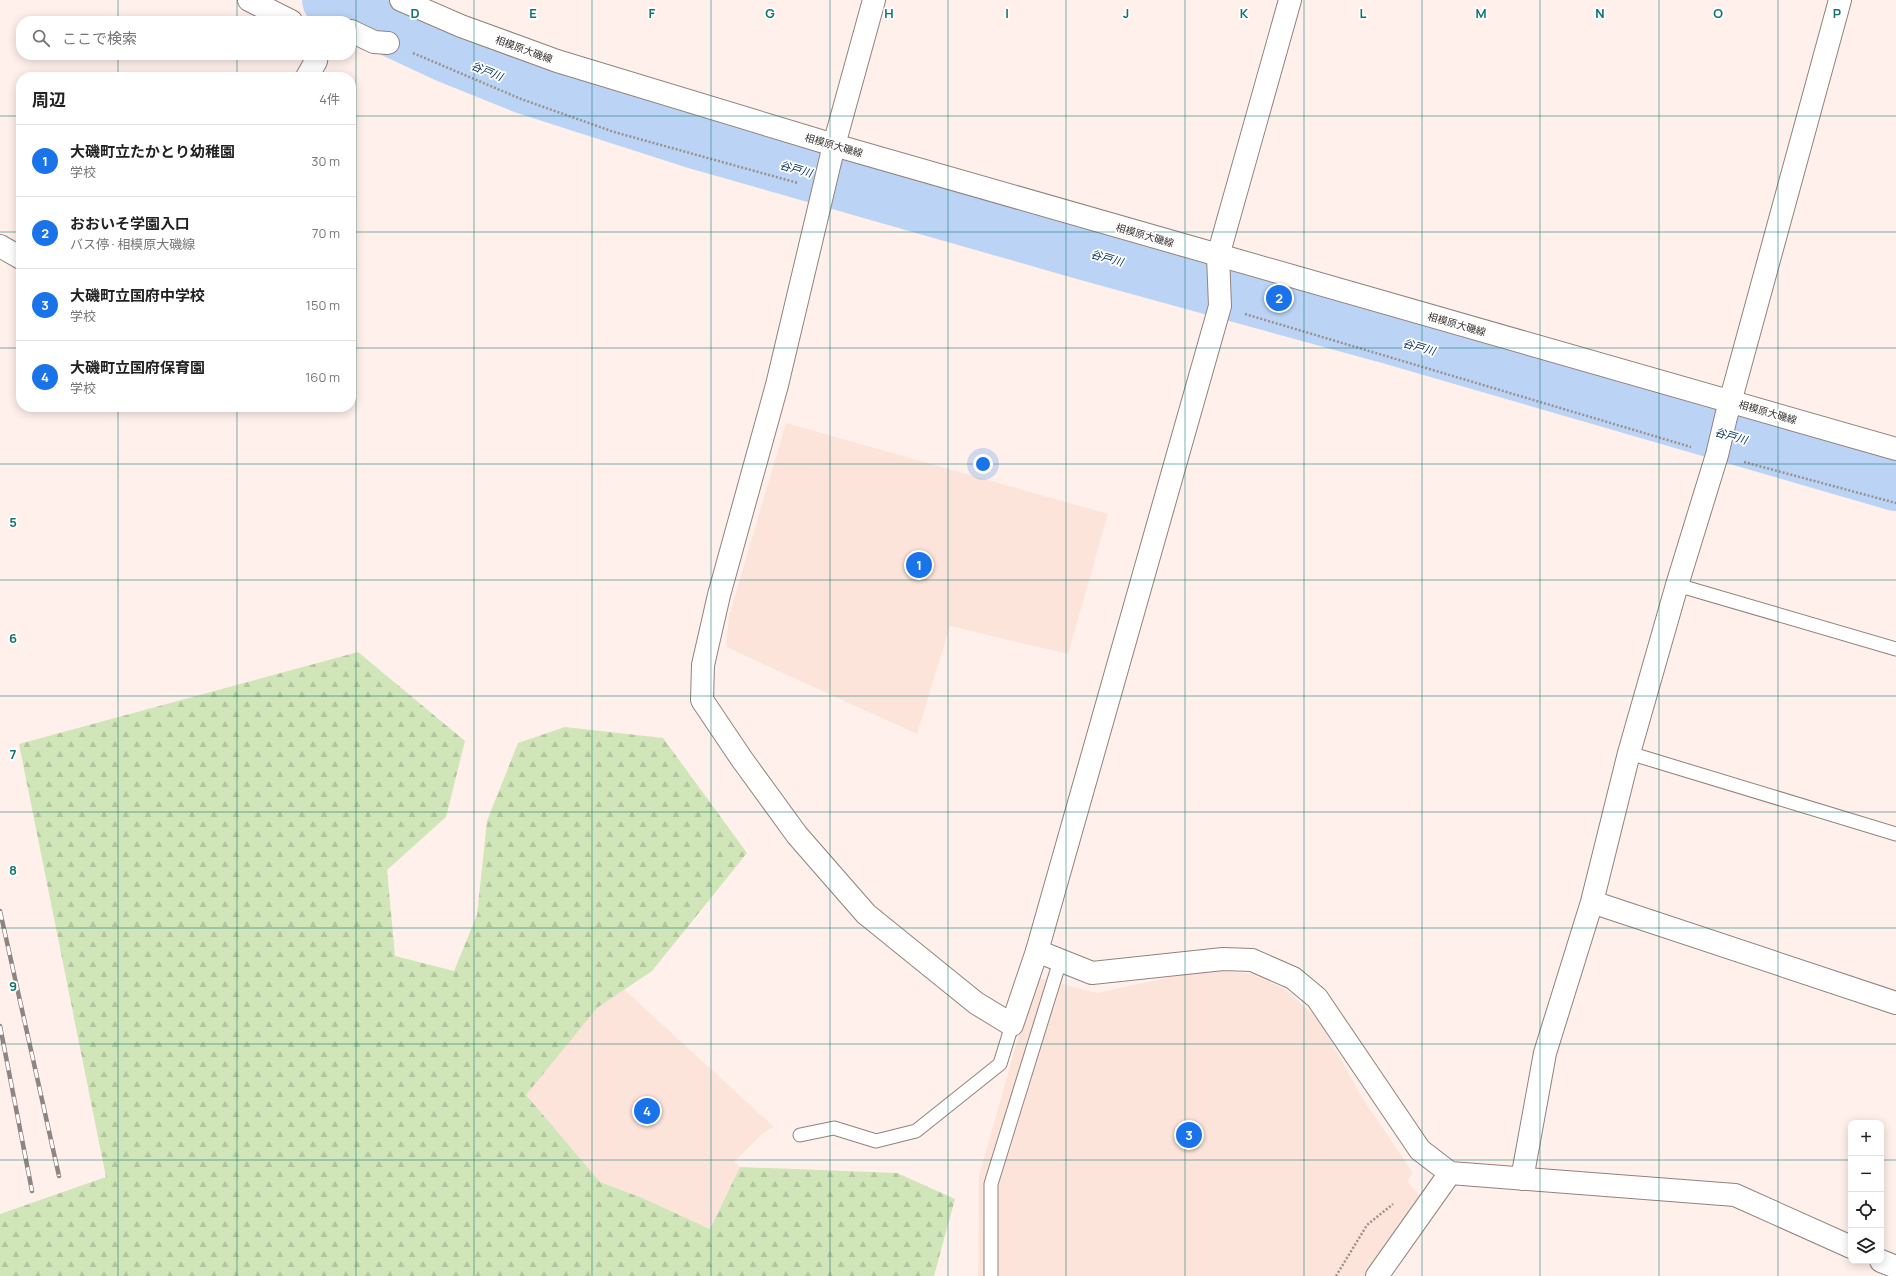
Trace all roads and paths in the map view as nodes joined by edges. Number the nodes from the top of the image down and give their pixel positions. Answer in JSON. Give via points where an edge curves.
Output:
{"nodes":[{"id":1,"x":249,"y":0,"type":"edge"},
{"id":2,"x":401,"y":0,"type":"edge"},
{"id":3,"x":874,"y":0,"type":"edge"},
{"id":4,"x":1290,"y":0,"type":"edge"},
{"id":5,"x":1840,"y":0,"type":"edge"},
{"id":6,"x":281,"y":16,"type":"edge"},
{"id":7,"x":356,"y":33,"type":"edge"},
{"id":8,"x":388,"y":43,"type":"joint"},
{"id":9,"x":316,"y":60,"type":"edge"},
{"id":10,"x":310,"y":72,"type":"edge"},
{"id":11,"x":832,"y":154,"type":"junction"},
{"id":12,"x":824,"y":187,"type":"junction"},
{"id":13,"x":0,"y":246,"type":"edge"},
{"id":14,"x":16,"y":255,"type":"edge"},
{"id":15,"x":1219,"y":264,"type":"junction"},
{"id":16,"x":1220,"y":306,"type":"junction"},
{"id":17,"x":1728,"y":409,"type":"junction"},
{"id":18,"x":1719,"y":448,"type":"junction"},
{"id":19,"x":1896,"y":449,"type":"edge"},
{"id":20,"x":1896,"y":503,"type":"edge"},
{"id":21,"x":1677,"y":585,"type":"junction"},
{"id":22,"x":1896,"y":649,"type":"edge"},
{"id":23,"x":1629,"y":753,"type":"junction"},
{"id":24,"x":1896,"y":834,"type":"edge"},
{"id":25,"x":1592,"y":902,"type":"junction"},
{"id":26,"x":1037,"y":951,"type":"junction"},
{"id":27,"x":1060,"y":960,"type":"junction"},
{"id":28,"x":1896,"y":1003,"type":"edge"},
{"id":29,"x":1012,"y":1025,"type":"junction"},
{"id":30,"x":800,"y":1135,"type":"dead end"},
{"id":31,"x":1450,"y":1173,"type":"junction"},
{"id":32,"x":1522,"y":1179,"type":"junction"},
{"id":33,"x":1367,"y":1225,"type":"dead end"},
{"id":34,"x":1848,"y":1246,"type":"edge"},
{"id":35,"x":1884,"y":1261,"type":"edge"},
{"id":36,"x":1896,"y":1267,"type":"edge"},
{"id":37,"x":991,"y":1276,"type":"edge"},
{"id":38,"x":1336,"y":1276,"type":"edge"},
{"id":39,"x":1377,"y":1276,"type":"edge"}],
"edges":[{"from":1,"to":6,"type":"street"},
{"from":2,"to":11,"type":"street","name":"相模原大磯線","via":[[461,26],[556,61]]},
{"from":3,"to":11,"type":"street"},
{"from":4,"to":15,"type":"street"},
{"from":5,"to":17,"type":"street"},
{"from":7,"to":8,"type":"street","via":[[374,42]]},
{"from":8,"to":12,"type":"path","via":[[521,99],[614,132]]},
{"from":9,"to":10,"type":"street"},
{"from":11,"to":12,"type":"street"},
{"from":11,"to":15,"type":"street","name":"相模原大磯線"},
{"from":12,"to":29,"type":"street","via":[[777,385],[714,616],[703,665],[702,700],[796,835],[866,914],[976,1002]]},
{"from":13,"to":14,"type":"street"},
{"from":15,"to":16,"type":"street"},
{"from":15,"to":17,"type":"street","name":"相模原大磯線"},
{"from":16,"to":18,"type":"path"},
{"from":16,"to":26,"type":"street"},
{"from":17,"to":18,"type":"street"},
{"from":17,"to":19,"type":"street","name":"相模原大磯線"},
{"from":18,"to":20,"type":"path"},
{"from":18,"to":21,"type":"street"},
{"from":21,"to":22,"type":"lane"},
{"from":21,"to":23,"type":"street"},
{"from":23,"to":24,"type":"lane"},
{"from":23,"to":25,"type":"street"},
{"from":25,"to":28,"type":"street"},
{"from":25,"to":32,"type":"street","via":[[1545,1053]]},
{"from":26,"to":27,"type":"street"},
{"from":26,"to":29,"type":"street"},
{"from":27,"to":31,"type":"street","via":[[1092,973],[1223,958],[1252,960],[1293,978],[1317,998],[1420,1150]]},
{"from":27,"to":37,"type":"lane","via":[[991,1184]]},
{"from":29,"to":30,"type":"lane","via":[[1000,1064],[916,1131],[876,1141],[834,1128]]},
{"from":31,"to":32,"type":"street"},
{"from":31,"to":39,"type":"street"},
{"from":32,"to":34,"type":"street","via":[[1735,1195]]},
{"from":33,"to":38,"type":"path"},
{"from":35,"to":36,"type":"street"}]}
